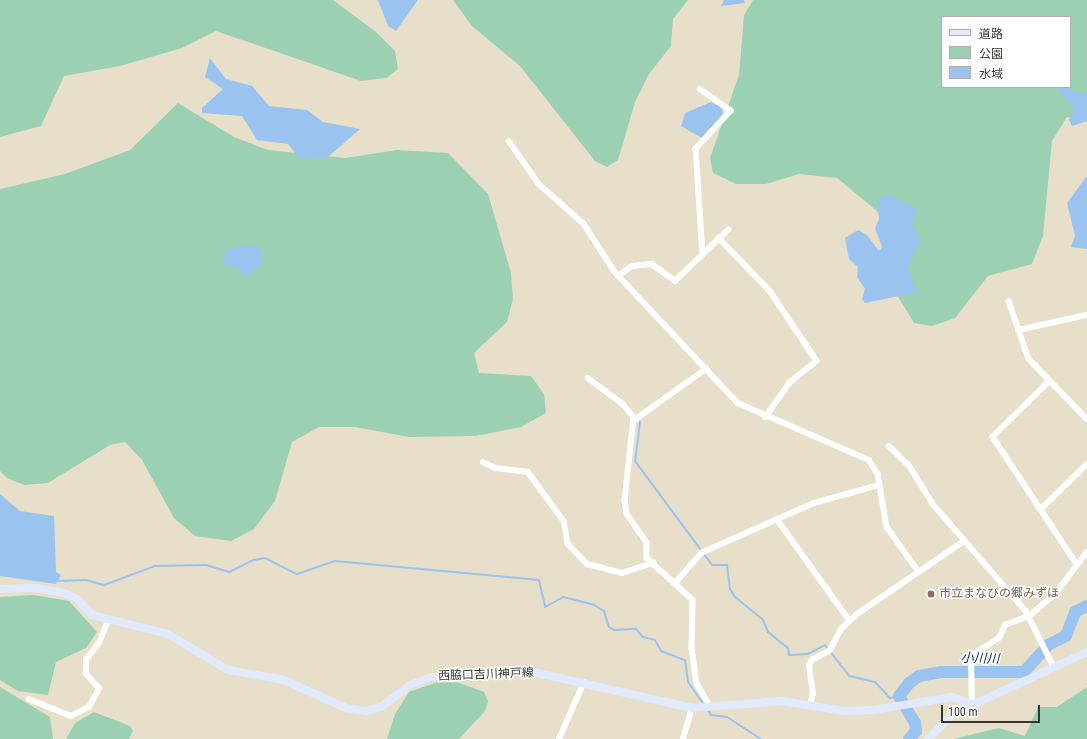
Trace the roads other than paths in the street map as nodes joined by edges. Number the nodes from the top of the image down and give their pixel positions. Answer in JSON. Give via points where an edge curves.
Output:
{"nodes":[{"id":1,"x":700,"y":89,"type":"dead end"},
{"id":2,"x":509,"y":141,"type":"dead end"},
{"id":3,"x":728,"y":230,"type":"dead end"},
{"id":4,"x":719,"y":238,"type":"junction"},
{"id":5,"x":703,"y":255,"type":"junction"},
{"id":6,"x":618,"y":276,"type":"junction"},
{"id":7,"x":1008,"y":301,"type":"dead end"},
{"id":8,"x":1087,"y":315,"type":"edge"},
{"id":9,"x":1018,"y":330,"type":"junction"},
{"id":10,"x":706,"y":369,"type":"junction"},
{"id":11,"x":588,"y":378,"type":"dead end"},
{"id":12,"x":1049,"y":382,"type":"junction"},
{"id":13,"x":766,"y":417,"type":"junction"},
{"id":14,"x":1087,"y":419,"type":"edge"},
{"id":15,"x":633,"y":421,"type":"junction"},
{"id":16,"x":889,"y":446,"type":"dead end"},
{"id":17,"x":483,"y":462,"type":"dead end"},
{"id":18,"x":1087,"y":464,"type":"edge"},
{"id":19,"x":879,"y":485,"type":"junction"},
{"id":20,"x":1041,"y":509,"type":"junction"},
{"id":21,"x":777,"y":519,"type":"junction"},
{"id":22,"x":964,"y":541,"type":"junction"},
{"id":23,"x":1087,"y":552,"type":"edge"},
{"id":24,"x":652,"y":564,"type":"junction"},
{"id":25,"x":1076,"y":564,"type":"junction"},
{"id":26,"x":919,"y":572,"type":"junction"},
{"id":27,"x":676,"y":582,"type":"junction"},
{"id":28,"x":0,"y":589,"type":"edge"},
{"id":29,"x":1029,"y":616,"type":"junction"},
{"id":30,"x":108,"y":621,"type":"junction"},
{"id":31,"x":850,"y":622,"type":"junction"},
{"id":32,"x":1087,"y":652,"type":"edge"},
{"id":33,"x":1054,"y":667,"type":"junction"},
{"id":34,"x":584,"y":682,"type":"junction"},
{"id":35,"x":29,"y":699,"type":"dead end"},
{"id":36,"x":972,"y":704,"type":"junction"},
{"id":37,"x":810,"y":705,"type":"junction"},
{"id":38,"x":710,"y":706,"type":"junction"},
{"id":39,"x":696,"y":708,"type":"junction"},
{"id":40,"x":560,"y":739,"type":"edge"},
{"id":41,"x":683,"y":739,"type":"edge"},
{"id":42,"x":928,"y":739,"type":"edge"}],
"edges":[{"from":1,"to":5,"type":"street","via":[[731,111],[696,149]]},
{"from":2,"to":6,"type":"street","via":[[539,184],[584,224]]},
{"from":3,"to":4,"type":"street"},
{"from":4,"to":5,"type":"street"},
{"from":4,"to":13,"type":"street","via":[[770,291],[817,361],[786,388]]},
{"from":5,"to":6,"type":"street","via":[[675,281],[652,264],[632,266]]},
{"from":6,"to":10,"type":"street"},
{"from":7,"to":9,"type":"street"},
{"from":8,"to":9,"type":"street"},
{"from":9,"to":12,"type":"street","via":[[1029,359]]},
{"from":10,"to":13,"type":"street","via":[[738,403]]},
{"from":10,"to":15,"type":"street"},
{"from":11,"to":15,"type":"street","via":[[623,404]]},
{"from":12,"to":14,"type":"street"},
{"from":12,"to":20,"type":"street","via":[[993,437]]},
{"from":13,"to":19,"type":"street","via":[[869,460],[878,474]]},
{"from":15,"to":24,"type":"street","via":[[625,501],[627,514],[647,543],[647,558]]},
{"from":16,"to":22,"type":"street","via":[[910,465],[933,504]]},
{"from":17,"to":24,"type":"street","via":[[496,468],[528,472],[564,521],[568,544],[587,564],[622,573]]},
{"from":18,"to":20,"type":"street"},
{"from":19,"to":21,"type":"street","via":[[814,504]]},
{"from":19,"to":26,"type":"street","via":[[887,526]]},
{"from":20,"to":25,"type":"street"},
{"from":21,"to":27,"type":"street","via":[[701,553]]},
{"from":21,"to":31,"type":"street"},
{"from":22,"to":26,"type":"street"},
{"from":22,"to":29,"type":"street"},
{"from":23,"to":25,"type":"street"},
{"from":24,"to":27,"type":"street"},
{"from":25,"to":29,"type":"street","via":[[1056,593]]},
{"from":26,"to":31,"type":"street"},
{"from":27,"to":38,"type":"street","via":[[689,593],[695,607],[692,648],[697,684]]},
{"from":28,"to":30,"type":"main road","name":"西脇口吉川神戸線","via":[[35,588],[64,593],[77,599],[92,615]]},
{"from":29,"to":33,"type":"street","via":[[1047,658]]},
{"from":29,"to":36,"type":"street","via":[[1005,625],[999,638],[971,656]]},
{"from":30,"to":34,"type":"main road","name":"西脇口吉川神戸線","via":[[168,634],[228,670],[291,683],[361,711],[381,707],[410,685],[431,677],[529,671]]},
{"from":30,"to":35,"type":"street","via":[[99,643],[86,660],[86,674],[99,689],[89,707],[71,716]]},
{"from":31,"to":37,"type":"street","via":[[830,650],[809,665],[813,694]]},
{"from":32,"to":33,"type":"main road"},
{"from":33,"to":36,"type":"main road"},
{"from":34,"to":39,"type":"main road","name":"西脇口吉川神戸線","via":[[668,705]]},
{"from":34,"to":40,"type":"street"},
{"from":36,"to":37,"type":"main road","name":"西脇口吉川神戸線","via":[[952,697],[844,711]]},
{"from":36,"to":42,"type":"main road","via":[[953,714]]},
{"from":37,"to":38,"type":"main road","name":"西脇口吉川神戸線","via":[[761,701]]},
{"from":38,"to":39,"type":"main road","name":"西脇口吉川神戸線"},
{"from":39,"to":41,"type":"street"}]}
